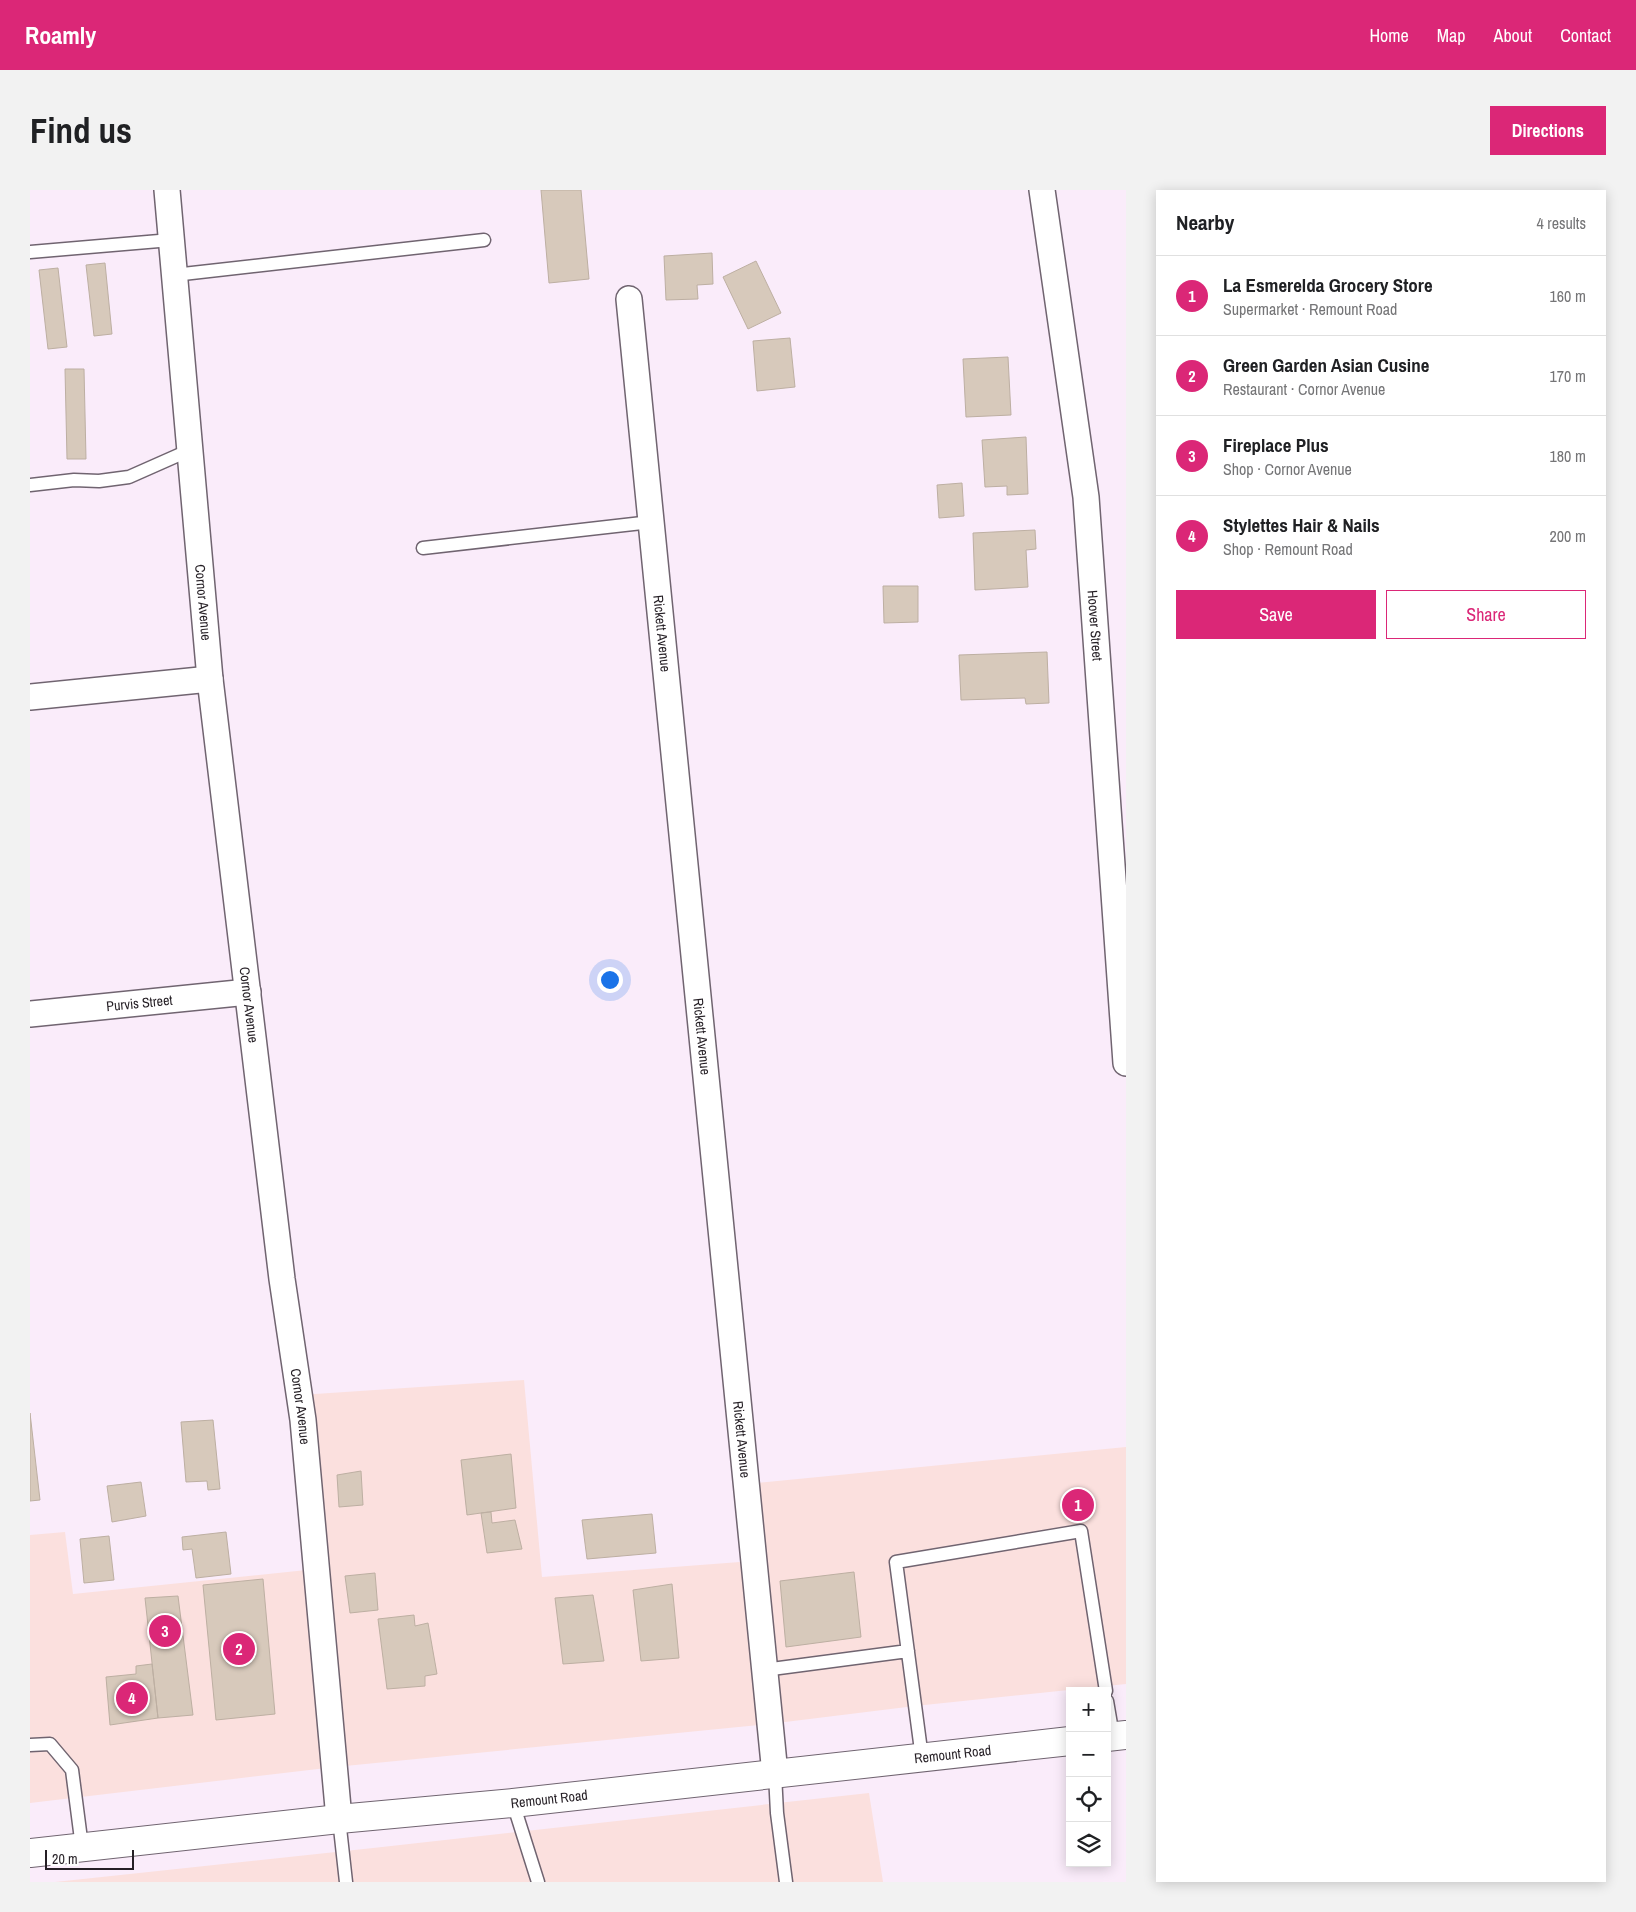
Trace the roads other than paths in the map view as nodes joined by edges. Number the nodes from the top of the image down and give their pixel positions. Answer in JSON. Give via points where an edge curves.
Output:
{"nodes":[{"id":1,"x":167,"y":190,"type":"edge"},
{"id":2,"x":1042,"y":190,"type":"edge"},
{"id":3,"x":171,"y":240,"type":"junction"},
{"id":4,"x":484,"y":240,"type":"dead end"},
{"id":5,"x":30,"y":252,"type":"edge"},
{"id":6,"x":174,"y":275,"type":"junction"},
{"id":7,"x":629,"y":299,"type":"dead end"},
{"id":8,"x":190,"y":450,"type":"junction"},
{"id":9,"x":30,"y":485,"type":"edge"},
{"id":10,"x":651,"y":522,"type":"junction"},
{"id":11,"x":423,"y":548,"type":"dead end"},
{"id":12,"x":210,"y":678,"type":"junction"},
{"id":13,"x":30,"y":697,"type":"edge"},
{"id":14,"x":248,"y":992,"type":"junction"},
{"id":15,"x":30,"y":1014,"type":"edge"},
{"id":16,"x":1126,"y":1063,"type":"edge"},
{"id":17,"x":908,"y":1651,"type":"junction"},
{"id":18,"x":764,"y":1670,"type":"junction"},
{"id":19,"x":1105,"y":1687,"type":"edge"},
{"id":20,"x":1111,"y":1718,"type":"edge"},
{"id":21,"x":1115,"y":1736,"type":"edge"},
{"id":22,"x":1066,"y":1741,"type":"edge"},
{"id":23,"x":30,"y":1745,"type":"edge"},
{"id":24,"x":922,"y":1758,"type":"junction"},
{"id":25,"x":775,"y":1774,"type":"junction"},
{"id":26,"x":513,"y":1803,"type":"junction"},
{"id":27,"x":339,"y":1819,"type":"junction"},
{"id":28,"x":82,"y":1847,"type":"junction"},
{"id":29,"x":30,"y":1853,"type":"edge"},
{"id":30,"x":346,"y":1882,"type":"edge"},
{"id":31,"x":538,"y":1882,"type":"edge"},
{"id":32,"x":786,"y":1882,"type":"edge"}],
"edges":[{"from":1,"to":3,"type":"street","name":"Cornor Avenue"},
{"from":2,"to":16,"type":"street","name":"Hoover Street","via":[[1086,497]]},
{"from":3,"to":5,"type":"lane"},
{"from":3,"to":6,"type":"street","name":"Cornor Avenue"},
{"from":4,"to":6,"type":"lane"},
{"from":6,"to":8,"type":"street","name":"Cornor Avenue"},
{"from":7,"to":10,"type":"street","name":"Rickett Avenue"},
{"from":8,"to":9,"type":"lane","via":[[129,477]]},
{"from":8,"to":12,"type":"street","name":"Cornor Avenue"},
{"from":10,"to":11,"type":"lane"},
{"from":10,"to":18,"type":"street","name":"Rickett Avenue"},
{"from":12,"to":13,"type":"street"},
{"from":12,"to":14,"type":"street","name":"Cornor Avenue"},
{"from":14,"to":15,"type":"street","name":"Purvis Street"},
{"from":14,"to":27,"type":"street","name":"Cornor Avenue","via":[[282,1278],[304,1420]]},
{"from":17,"to":18,"type":"lane"},
{"from":17,"to":19,"type":"lane","via":[[896,1562],[1081,1532]]},
{"from":17,"to":24,"type":"lane"},
{"from":18,"to":25,"type":"street","name":"Rickett Avenue"},
{"from":20,"to":21,"type":"lane"},
{"from":22,"to":24,"type":"main road","name":"Remount Road"},
{"from":23,"to":28,"type":"lane","via":[[50,1744],[72,1770]]},
{"from":24,"to":25,"type":"main road","name":"Remount Road"},
{"from":25,"to":26,"type":"main road","name":"Remount Road"},
{"from":25,"to":32,"type":"lane"},
{"from":26,"to":27,"type":"main road","name":"Remount Road"},
{"from":26,"to":31,"type":"lane"},
{"from":27,"to":28,"type":"main road","name":"Remount Road"},
{"from":27,"to":30,"type":"lane"},
{"from":28,"to":29,"type":"main road","name":"Remount Road"}]}
